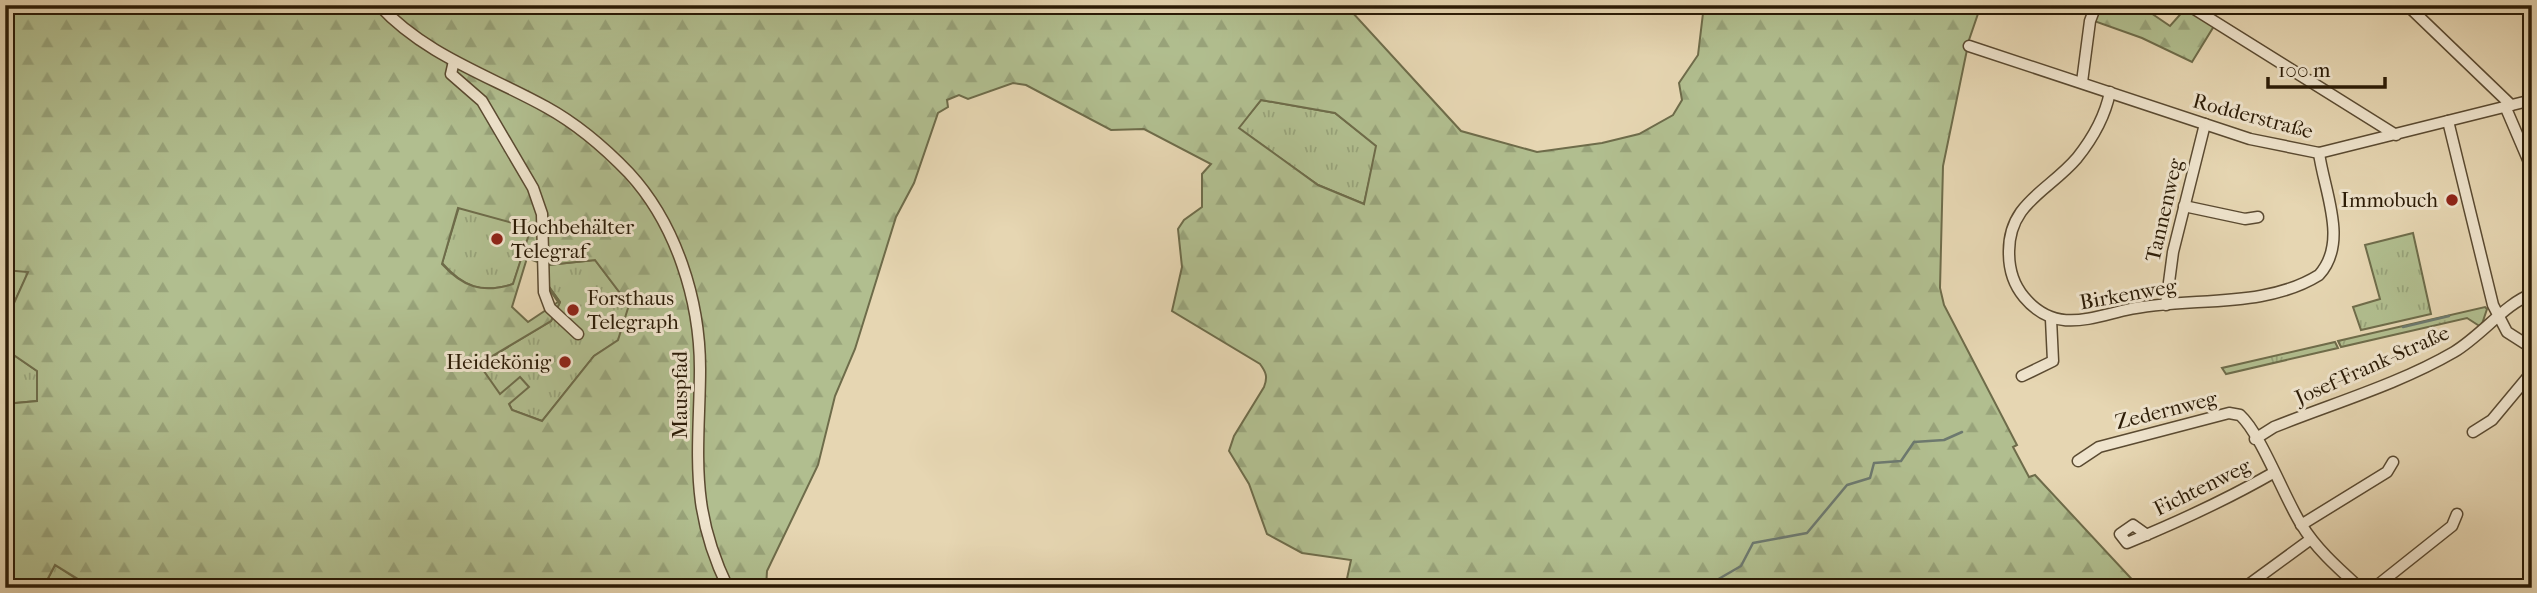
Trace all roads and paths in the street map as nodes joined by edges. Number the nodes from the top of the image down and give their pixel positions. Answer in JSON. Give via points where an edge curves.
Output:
{"nodes":[{"id":1,"x":379,"y":5,"type":"edge"},
{"id":2,"x":2096,"y":5,"type":"edge"},
{"id":3,"x":2188,"y":5,"type":"edge"},
{"id":4,"x":2407,"y":5,"type":"edge"},
{"id":5,"x":1969,"y":46,"type":"dead end"},
{"id":6,"x":454,"y":61,"type":"junction"},
{"id":7,"x":2082,"y":82,"type":"junction"},
{"id":8,"x":2110,"y":92,"type":"junction"},
{"id":9,"x":2532,"y":100,"type":"edge"},
{"id":10,"x":2508,"y":106,"type":"junction"},
{"id":11,"x":2448,"y":121,"type":"junction"},
{"id":12,"x":2205,"y":124,"type":"junction"},
{"id":13,"x":2396,"y":135,"type":"junction"},
{"id":14,"x":2319,"y":153,"type":"junction"},
{"id":15,"x":2532,"y":169,"type":"edge"},
{"id":16,"x":2185,"y":206,"type":"junction"},
{"id":17,"x":2258,"y":217,"type":"dead end"},
{"id":18,"x":2532,"y":294,"type":"edge"},
{"id":19,"x":2166,"y":304,"type":"junction"},
{"id":20,"x":2051,"y":319,"type":"junction"},
{"id":21,"x":2498,"y":319,"type":"junction"},
{"id":22,"x":578,"y":334,"type":"dead end"},
{"id":23,"x":2532,"y":348,"type":"edge"},
{"id":24,"x":2532,"y":372,"type":"edge"},
{"id":25,"x":2022,"y":376,"type":"dead end"},
{"id":26,"x":2473,"y":432,"type":"dead end"},
{"id":27,"x":2255,"y":439,"type":"junction"},
{"id":28,"x":2078,"y":461,"type":"dead end"},
{"id":29,"x":2393,"y":462,"type":"dead end"},
{"id":30,"x":2273,"y":472,"type":"junction"},
{"id":31,"x":2458,"y":514,"type":"dead end"},
{"id":32,"x":2301,"y":524,"type":"junction"},
{"id":33,"x":2147,"y":535,"type":"dead end"},
{"id":34,"x":2311,"y":539,"type":"junction"},
{"id":35,"x":728,"y":588,"type":"edge"},
{"id":36,"x":2244,"y":588,"type":"edge"},
{"id":37,"x":2360,"y":588,"type":"edge"},
{"id":38,"x":2374,"y":588,"type":"edge"}],
"edges":[{"from":1,"to":6,"type":"street","name":"Mauspfad","via":[[403,29]]},
{"from":2,"to":7,"type":"street"},
{"from":3,"to":13,"type":"street"},
{"from":4,"to":10,"type":"street"},
{"from":5,"to":7,"type":"street","name":"Rodderstraße"},
{"from":6,"to":22,"type":"street","via":[[451,74],[482,101],[533,188],[542,214],[544,292],[550,308]]},
{"from":6,"to":35,"type":"street","name":"Mauspfad","via":[[545,106],[601,145],[641,188],[670,236],[689,286],[699,341],[701,501],[717,565]]},
{"from":7,"to":8,"type":"street","name":"Rodderstraße"},
{"from":8,"to":12,"type":"street","name":"Rodderstraße"},
{"from":8,"to":20,"type":"street","name":"Birkenweg","via":[[2091,140],[2076,160],[2024,205],[2011,232],[2009,260],[2018,290]]},
{"from":9,"to":10,"type":"street","name":"Rodderstraße"},
{"from":10,"to":11,"type":"street","name":"Rodderstraße"},
{"from":10,"to":15,"type":"street"},
{"from":11,"to":13,"type":"street","name":"Rodderstraße"},
{"from":11,"to":21,"type":"street"},
{"from":12,"to":14,"type":"street","name":"Rodderstraße"},
{"from":12,"to":16,"type":"street","name":"Tannenweg"},
{"from":13,"to":14,"type":"street","name":"Rodderstraße"},
{"from":14,"to":19,"type":"street","name":"Birkenweg","via":[[2333,230],[2331,253],[2319,275],[2258,295]]},
{"from":16,"to":17,"type":"street","via":[[2245,219]]},
{"from":16,"to":19,"type":"street","name":"Tannenweg"},
{"from":18,"to":21,"type":"street","name":"Josef-Frank-Straße"},
{"from":19,"to":20,"type":"street","name":"Birkenweg","via":[[2076,323]]},
{"from":20,"to":25,"type":"street","via":[[2053,362]]},
{"from":21,"to":23,"type":"street","via":[[2507,332]]},
{"from":21,"to":27,"type":"street","name":"Josef-Frank-Straße","via":[[2431,364]]},
{"from":24,"to":26,"type":"street","via":[[2492,420]]},
{"from":27,"to":28,"type":"street","name":"Zedernweg","via":[[2241,416],[2229,412],[2099,447]]},
{"from":27,"to":30,"type":"street","name":"Zedernweg"},
{"from":29,"to":32,"type":"street","via":[[2387,472]]},
{"from":30,"to":32,"type":"street","name":"Zedernweg"},
{"from":30,"to":33,"type":"street","name":"Fichtenweg","via":[[2201,512]]},
{"from":31,"to":38,"type":"street","via":[[2452,526]]},
{"from":32,"to":34,"type":"street","name":"Zedernweg"},
{"from":34,"to":36,"type":"street"},
{"from":34,"to":37,"type":"street","name":"Zedernweg"}]}
